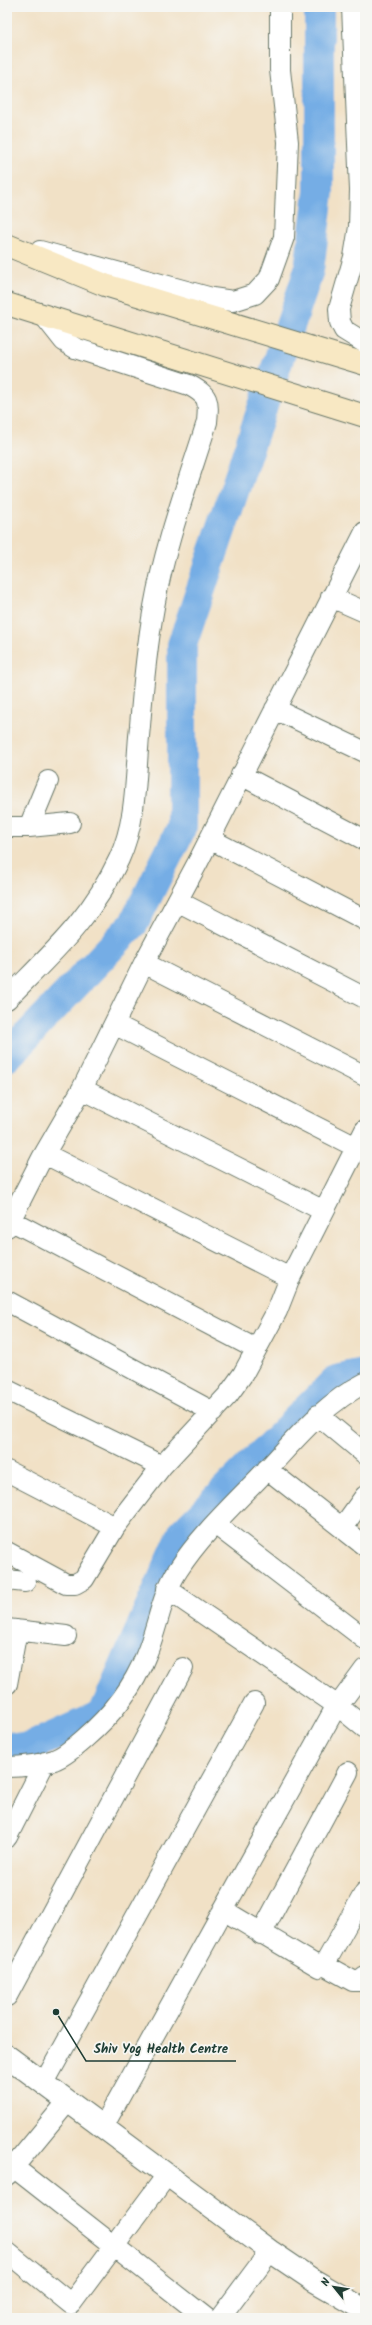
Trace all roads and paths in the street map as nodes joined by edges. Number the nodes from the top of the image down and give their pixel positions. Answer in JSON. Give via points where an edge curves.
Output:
{"nodes":[{"id":1,"x":280,"y":7,"type":"edge"},
{"id":2,"x":352,"y":7,"type":"edge"},
{"id":3,"x":7,"y":244,"type":"edge"},
{"id":4,"x":7,"y":304,"type":"edge"},
{"id":5,"x":45,"y":317,"type":"junction"},
{"id":6,"x":365,"y":343,"type":"edge"},
{"id":7,"x":365,"y":364,"type":"edge"},
{"id":8,"x":365,"y":416,"type":"edge"},
{"id":9,"x":365,"y":532,"type":"edge"},
{"id":10,"x":331,"y":597,"type":"junction"},
{"id":11,"x":365,"y":612,"type":"edge"},
{"id":12,"x":275,"y":709,"type":"junction"},
{"id":13,"x":365,"y":752,"type":"edge"},
{"id":14,"x":241,"y":775,"type":"junction"},
{"id":15,"x":48,"y":781,"type":"dead end"},
{"id":16,"x":70,"y":823,"type":"dead end"},
{"id":17,"x":7,"y":827,"type":"edge"},
{"id":18,"x":29,"y":828,"type":"junction"},
{"id":19,"x":210,"y":839,"type":"junction"},
{"id":20,"x":365,"y":840,"type":"edge"},
{"id":21,"x":177,"y":901,"type":"junction"},
{"id":22,"x":365,"y":920,"type":"edge"},
{"id":23,"x":144,"y":963,"type":"junction"},
{"id":24,"x":365,"y":998,"type":"edge"},
{"id":25,"x":7,"y":999,"type":"edge"},
{"id":26,"x":114,"y":1024,"type":"junction"},
{"id":27,"x":365,"y":1076,"type":"edge"},
{"id":28,"x":82,"y":1089,"type":"junction"},
{"id":29,"x":361,"y":1138,"type":"edge"},
{"id":30,"x":45,"y":1154,"type":"junction"},
{"id":31,"x":324,"y":1211,"type":"junction"},
{"id":32,"x":9,"y":1223,"type":"edge"},
{"id":33,"x":290,"y":1278,"type":"junction"},
{"id":34,"x":7,"y":1301,"type":"edge"},
{"id":35,"x":256,"y":1349,"type":"junction"},
{"id":36,"x":365,"y":1383,"type":"edge"},
{"id":37,"x":7,"y":1390,"type":"edge"},
{"id":38,"x":213,"y":1412,"type":"junction"},
{"id":39,"x":318,"y":1416,"type":"junction"},
{"id":40,"x":365,"y":1454,"type":"edge"},
{"id":41,"x":162,"y":1466,"type":"junction"},
{"id":42,"x":267,"y":1470,"type":"junction"},
{"id":43,"x":7,"y":1472,"type":"edge"},
{"id":44,"x":365,"y":1496,"type":"edge"},
{"id":45,"x":215,"y":1524,"type":"junction"},
{"id":46,"x":115,"y":1526,"type":"junction"},
{"id":47,"x":342,"y":1528,"type":"junction"},
{"id":48,"x":365,"y":1546,"type":"edge"},
{"id":49,"x":7,"y":1552,"type":"edge"},
{"id":50,"x":167,"y":1589,"type":"junction"},
{"id":51,"x":12,"y":1629,"type":"edge"},
{"id":52,"x":66,"y":1636,"type":"dead end"},
{"id":53,"x":365,"y":1639,"type":"edge"},
{"id":54,"x":183,"y":1668,"type":"dead end"},
{"id":55,"x":365,"y":1669,"type":"edge"},
{"id":56,"x":7,"y":1684,"type":"edge"},
{"id":57,"x":254,"y":1703,"type":"dead end"},
{"id":58,"x":338,"y":1706,"type":"junction"},
{"id":59,"x":365,"y":1728,"type":"edge"},
{"id":60,"x":45,"y":1762,"type":"junction"},
{"id":61,"x":7,"y":1768,"type":"edge"},
{"id":62,"x":348,"y":1772,"type":"dead end"},
{"id":63,"x":7,"y":1837,"type":"edge"},
{"id":64,"x":365,"y":1892,"type":"edge"},
{"id":65,"x":223,"y":1910,"type":"junction"},
{"id":66,"x":261,"y":1934,"type":"junction"},
{"id":67,"x":324,"y":1965,"type":"junction"},
{"id":68,"x":365,"y":1977,"type":"edge"},
{"id":69,"x":7,"y":1996,"type":"edge"},
{"id":70,"x":7,"y":2056,"type":"edge"},
{"id":71,"x":44,"y":2083,"type":"junction"},
{"id":72,"x":68,"y":2101,"type":"junction"},
{"id":73,"x":103,"y":2127,"type":"junction"},
{"id":74,"x":9,"y":2168,"type":"edge"},
{"id":75,"x":168,"y":2175,"type":"junction"},
{"id":76,"x":114,"y":2248,"type":"junction"},
{"id":77,"x":270,"y":2251,"type":"junction"},
{"id":78,"x":7,"y":2252,"type":"edge"},
{"id":79,"x":365,"y":2310,"type":"edge"},
{"id":80,"x":206,"y":2318,"type":"edge"},
{"id":81,"x":220,"y":2318,"type":"edge"}],
"edges":[{"from":1,"to":3,"type":"street","via":[[280,70],[288,142],[284,237],[269,279],[255,294],[233,301],[212,298],[94,264]]},
{"from":2,"to":6,"type":"street","via":[[360,190],[359,227],[354,257],[339,309],[340,322],[344,330]]},
{"from":3,"to":7,"type":"main road","via":[[105,285]]},
{"from":4,"to":5,"type":"main road"},
{"from":5,"to":8,"type":"main road"},
{"from":5,"to":25,"type":"street","via":[[64,341],[75,348],[189,385],[202,392],[209,403],[207,422],[166,551],[154,608],[135,793],[130,825],[119,858],[103,891],[76,930]]},
{"from":9,"to":10,"type":"street"},
{"from":10,"to":11,"type":"street"},
{"from":10,"to":12,"type":"street"},
{"from":12,"to":13,"type":"street"},
{"from":12,"to":14,"type":"street"},
{"from":14,"to":19,"type":"street"},
{"from":14,"to":20,"type":"street"},
{"from":15,"to":18,"type":"street"},
{"from":16,"to":18,"type":"street"},
{"from":17,"to":18,"type":"street"},
{"from":19,"to":21,"type":"street"},
{"from":19,"to":22,"type":"street"},
{"from":21,"to":23,"type":"street"},
{"from":21,"to":24,"type":"street"},
{"from":23,"to":26,"type":"street"},
{"from":23,"to":27,"type":"street"},
{"from":26,"to":28,"type":"street"},
{"from":26,"to":29,"type":"street"},
{"from":28,"to":30,"type":"street"},
{"from":28,"to":31,"type":"street"},
{"from":29,"to":31,"type":"street"},
{"from":30,"to":32,"type":"street"},
{"from":30,"to":33,"type":"street"},
{"from":31,"to":33,"type":"street"},
{"from":32,"to":35,"type":"street"},
{"from":33,"to":35,"type":"street","via":[[277,1311]]},
{"from":34,"to":38,"type":"street"},
{"from":35,"to":38,"type":"street","via":[[240,1379]]},
{"from":36,"to":39,"type":"street","via":[[345,1393]]},
{"from":37,"to":41,"type":"street"},
{"from":38,"to":41,"type":"street"},
{"from":39,"to":40,"type":"street"},
{"from":39,"to":42,"type":"street"},
{"from":41,"to":46,"type":"street"},
{"from":42,"to":45,"type":"street"},
{"from":42,"to":47,"type":"street"},
{"from":43,"to":46,"type":"street"},
{"from":44,"to":47,"type":"street"},
{"from":45,"to":50,"type":"street","via":[[182,1564]]},
{"from":45,"to":53,"type":"street"},
{"from":46,"to":49,"type":"street","via":[[84,1579],[75,1584],[66,1584]]},
{"from":47,"to":48,"type":"street"},
{"from":50,"to":58,"type":"street"},
{"from":50,"to":60,"type":"street","via":[[146,1655],[128,1692],[106,1720],[77,1745],[56,1759]]},
{"from":51,"to":52,"type":"street"},
{"from":51,"to":56,"type":"street"},
{"from":54,"to":69,"type":"street"},
{"from":55,"to":58,"type":"street"},
{"from":57,"to":71,"type":"street"},
{"from":58,"to":59,"type":"street"},
{"from":58,"to":65,"type":"street"},
{"from":60,"to":61,"type":"street","via":[[29,1767]]},
{"from":60,"to":63,"type":"street"},
{"from":62,"to":66,"type":"street"},
{"from":64,"to":67,"type":"street"},
{"from":65,"to":66,"type":"street"},
{"from":65,"to":73,"type":"street"},
{"from":66,"to":67,"type":"street","via":[[314,1966]]},
{"from":67,"to":68,"type":"street","via":[[353,1980],[360,1981]]},
{"from":70,"to":71,"type":"street"},
{"from":71,"to":72,"type":"street"},
{"from":72,"to":73,"type":"street"},
{"from":72,"to":74,"type":"street"},
{"from":73,"to":75,"type":"street"},
{"from":74,"to":76,"type":"street"},
{"from":75,"to":76,"type":"street"},
{"from":75,"to":77,"type":"street"},
{"from":76,"to":78,"type":"street","via":[[71,2304]]},
{"from":76,"to":80,"type":"street"},
{"from":77,"to":79,"type":"street"},
{"from":77,"to":81,"type":"street"}]}
